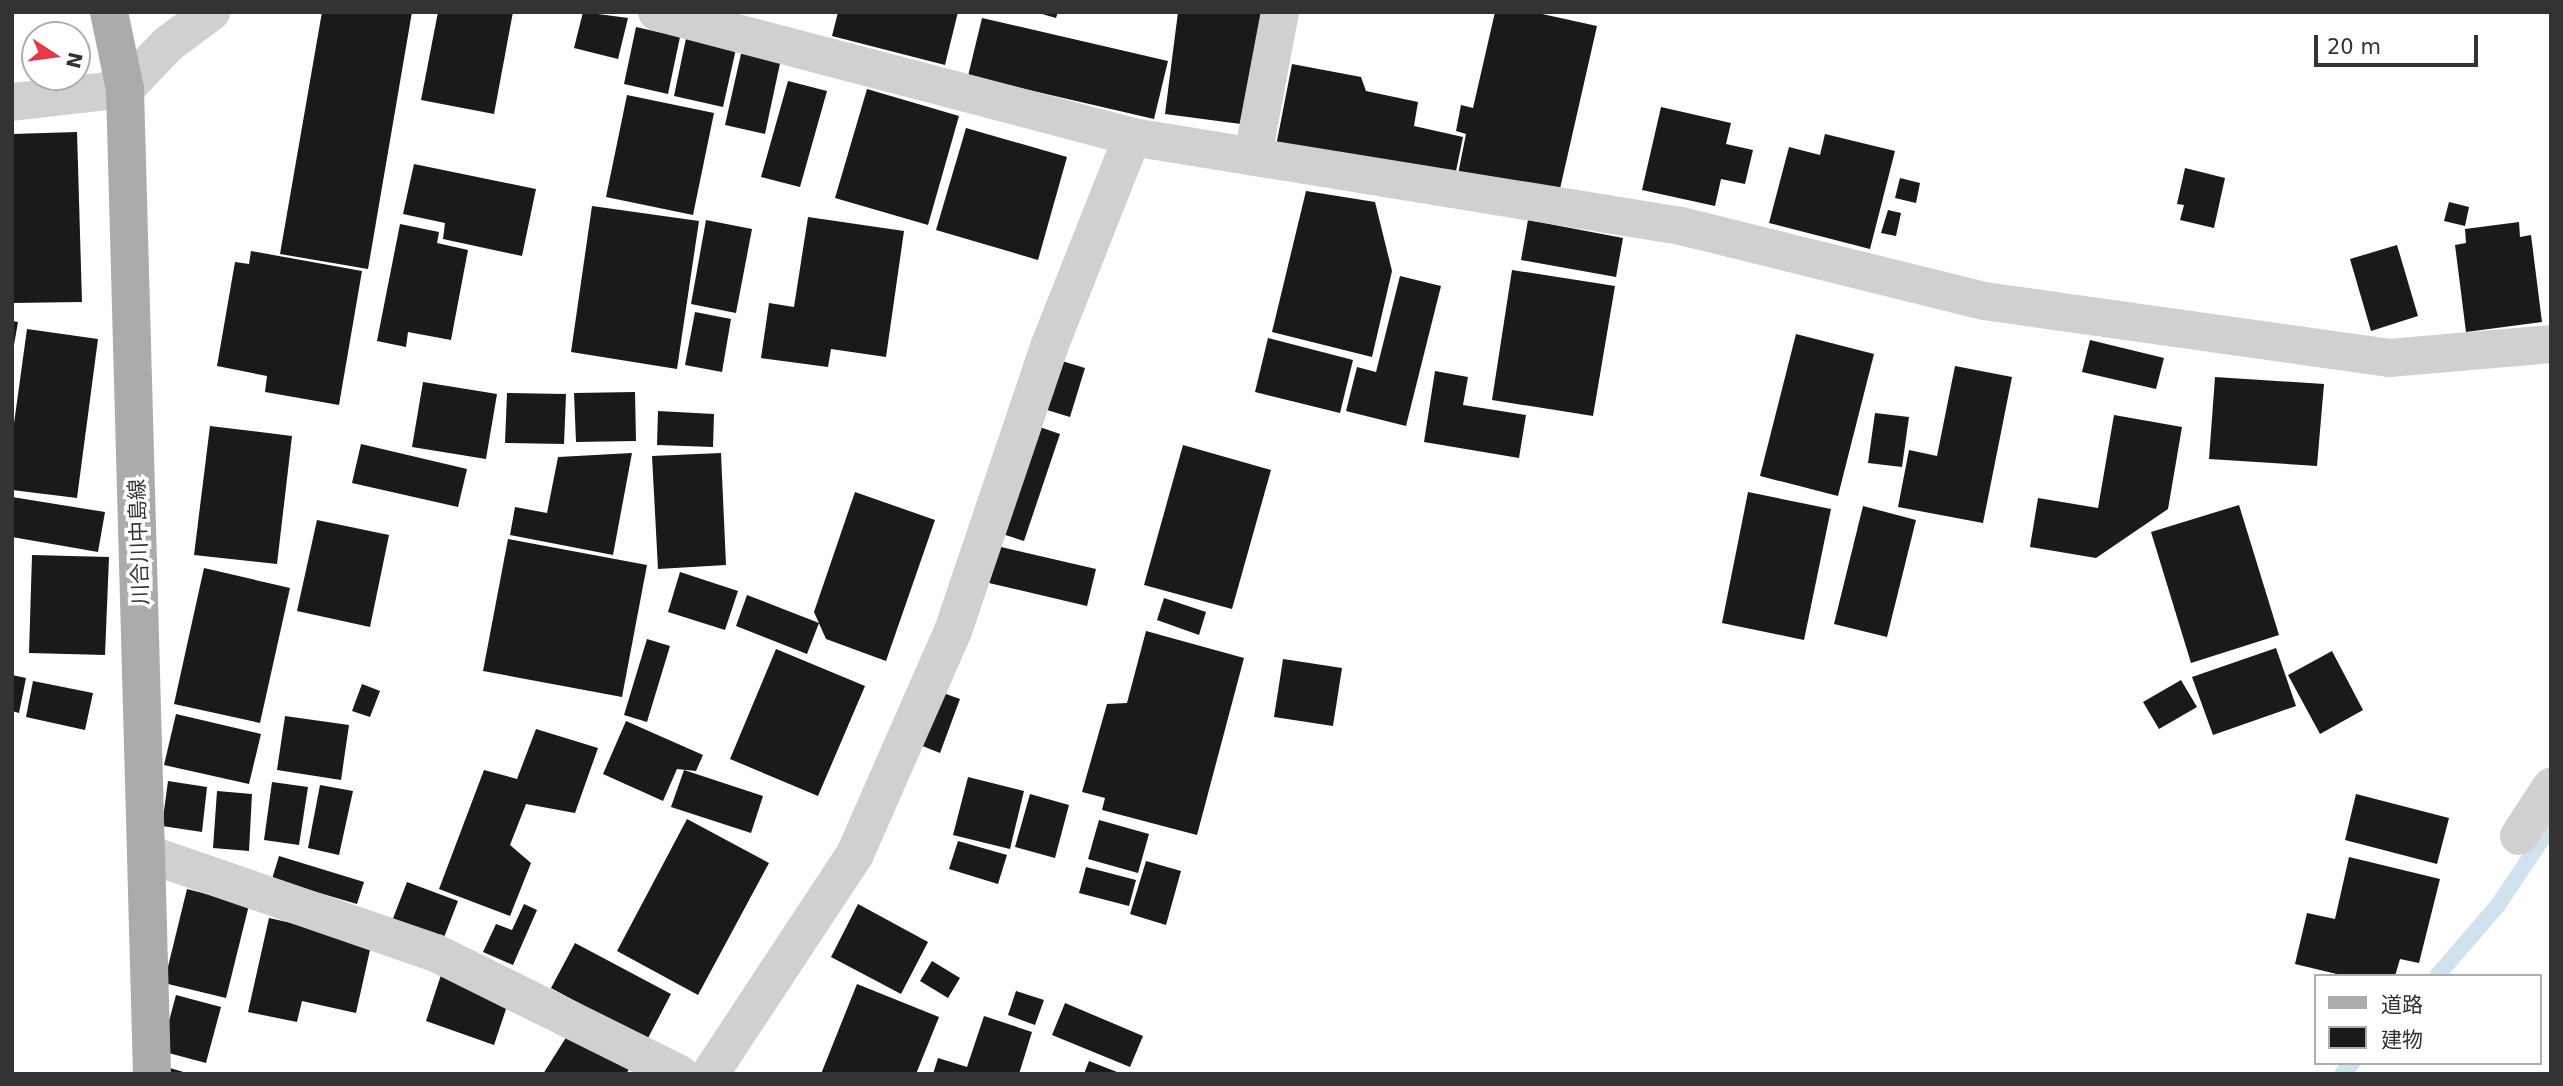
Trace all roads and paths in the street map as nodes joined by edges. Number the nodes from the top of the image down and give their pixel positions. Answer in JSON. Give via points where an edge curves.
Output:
{"nodes":[{"id":1,"x":109,"y":12,"type":"edge"},
{"id":2,"x":211,"y":12,"type":"edge"},
{"id":3,"x":657,"y":12,"type":"edge"},
{"id":4,"x":1280,"y":12,"type":"edge"},
{"id":5,"x":125,"y":89,"type":"junction"},
{"id":6,"x":12,"y":102,"type":"edge"},
{"id":7,"x":1132,"y":137,"type":"junction"},
{"id":8,"x":1253,"y":155,"type":"junction"},
{"id":9,"x":2551,"y":344,"type":"edge"},
{"id":10,"x":2551,"y":788,"type":"edge"},
{"id":11,"x":2519,"y":836,"type":"dead end"},
{"id":12,"x":148,"y":854,"type":"junction"},
{"id":13,"x":152,"y":1074,"type":"edge"},
{"id":14,"x":680,"y":1074,"type":"edge"},
{"id":15,"x":710,"y":1074,"type":"edge"}],
"edges":[{"from":1,"to":5,"type":"main road","name":"川合川中島線"},
{"from":2,"to":5,"type":"street","via":[[168,44]]},
{"from":3,"to":7,"type":"street"},
{"from":4,"to":8,"type":"street"},
{"from":5,"to":6,"type":"street"},
{"from":5,"to":12,"type":"main road","name":"川合川中島線"},
{"from":7,"to":8,"type":"street"},
{"from":7,"to":15,"type":"street","via":[[1049,347],[953,631],[855,854]]},
{"from":8,"to":9,"type":"street","via":[[1681,226],[1984,301],[2389,358]]},
{"from":10,"to":11,"type":"street"},
{"from":12,"to":13,"type":"main road","name":"川合川中島線"},
{"from":12,"to":14,"type":"street","via":[[436,953]]}]}
